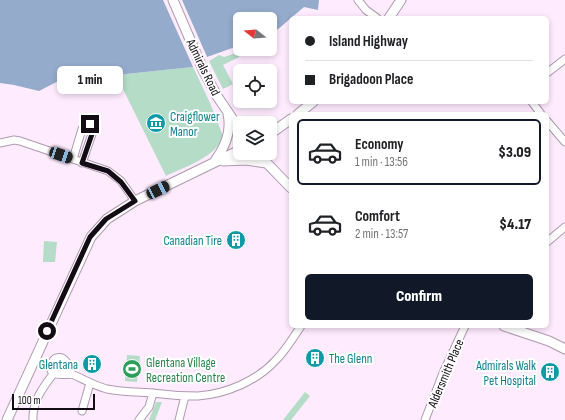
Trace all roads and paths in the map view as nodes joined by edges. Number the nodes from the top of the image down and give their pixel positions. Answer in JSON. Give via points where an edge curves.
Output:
{"nodes":[{"id":1,"x":173,"y":0,"type":"edge"},
{"id":2,"x":358,"y":0,"type":"edge"},
{"id":3,"x":401,"y":0,"type":"edge"},
{"id":4,"x":374,"y":16,"type":"edge"},
{"id":5,"x":390,"y":16,"type":"edge"},
{"id":6,"x":565,"y":59,"type":"edge"},
{"id":7,"x":549,"y":71,"type":"edge"},
{"id":8,"x":310,"y":104,"type":"edge"},
{"id":9,"x":227,"y":110,"type":"junction"},
{"id":10,"x":300,"y":112,"type":"edge"},
{"id":11,"x":233,"y":119,"type":"edge"},
{"id":12,"x":289,"y":120,"type":"edge"},
{"id":13,"x":549,"y":123,"type":"edge"},
{"id":14,"x":277,"y":129,"type":"edge"},
{"id":15,"x":565,"y":142,"type":"edge"},
{"id":16,"x":0,"y":143,"type":"edge"},
{"id":17,"x":233,"y":153,"type":"edge"},
{"id":18,"x":72,"y":159,"type":"junction"},
{"id":19,"x":263,"y":160,"type":"edge"},
{"id":20,"x":215,"y":162,"type":"junction"},
{"id":21,"x":82,"y":163,"type":"junction"},
{"id":22,"x":266,"y":163,"type":"junction"},
{"id":23,"x":289,"y":186,"type":"edge"},
{"id":24,"x":135,"y":201,"type":"junction"},
{"id":25,"x":565,"y":227,"type":"edge"},
{"id":26,"x":549,"y":240,"type":"edge"},
{"id":27,"x":300,"y":328,"type":"edge"},
{"id":28,"x":464,"y":328,"type":"edge"},
{"id":29,"x":510,"y":328,"type":"edge"},
{"id":30,"x":565,"y":349,"type":"edge"},
{"id":31,"x":54,"y":373,"type":"junction"},
{"id":32,"x":71,"y":374,"type":"junction"},
{"id":33,"x":90,"y":383,"type":"junction"},
{"id":34,"x":153,"y":393,"type":"junction"},
{"id":35,"x":185,"y":396,"type":"junction"},
{"id":36,"x":82,"y":411,"type":"dead end"},
{"id":37,"x":7,"y":420,"type":"edge"},
{"id":38,"x":34,"y":420,"type":"edge"},
{"id":39,"x":140,"y":420,"type":"edge"},
{"id":40,"x":179,"y":420,"type":"edge"},
{"id":41,"x":425,"y":420,"type":"edge"}],
"edges":[{"from":1,"to":9,"type":"main road","name":"Admirals Road","via":[[204,72]]},
{"from":2,"to":4,"type":"street"},
{"from":3,"to":5,"type":"main road"},
{"from":6,"to":7,"type":"street"},
{"from":8,"to":10,"type":"main road"},
{"from":9,"to":11,"type":"main road","name":"Admirals Road"},
{"from":9,"to":20,"type":"main road","via":[[230,128],[228,137]]},
{"from":12,"to":14,"type":"main road"},
{"from":13,"to":15,"type":"street"},
{"from":16,"to":18,"type":"street","via":[[20,141]]},
{"from":17,"to":20,"type":"main road"},
{"from":18,"to":21,"type":"street"},
{"from":18,"to":21,"type":"street","via":[[82,129],[90,124],[93,127],[92,134]]},
{"from":19,"to":22,"type":"main road"},
{"from":20,"to":22,"type":"main road","via":[[246,160]]},
{"from":20,"to":24,"type":"main road"},
{"from":21,"to":24,"type":"street","via":[[108,171],[121,182]]},
{"from":22,"to":23,"type":"main road"},
{"from":24,"to":37,"type":"main road","via":[[106,219],[90,237]]},
{"from":25,"to":26,"type":"street"},
{"from":27,"to":35,"type":"street","via":[[276,360],[251,379],[216,393]]},
{"from":28,"to":41,"type":"street","name":"Aldersmith Place"},
{"from":29,"to":30,"type":"main road"},
{"from":31,"to":32,"type":"street"},
{"from":31,"to":32,"type":"street","via":[[50,367],[55,359],[59,358],[67,362]]},
{"from":31,"to":38,"type":"street","via":[[35,403]]},
{"from":32,"to":33,"type":"street"},
{"from":33,"to":34,"type":"street","via":[[109,389]]},
{"from":33,"to":36,"type":"street"},
{"from":34,"to":35,"type":"street"},
{"from":34,"to":39,"type":"street","via":[[149,408]]},
{"from":35,"to":40,"type":"street"}]}
